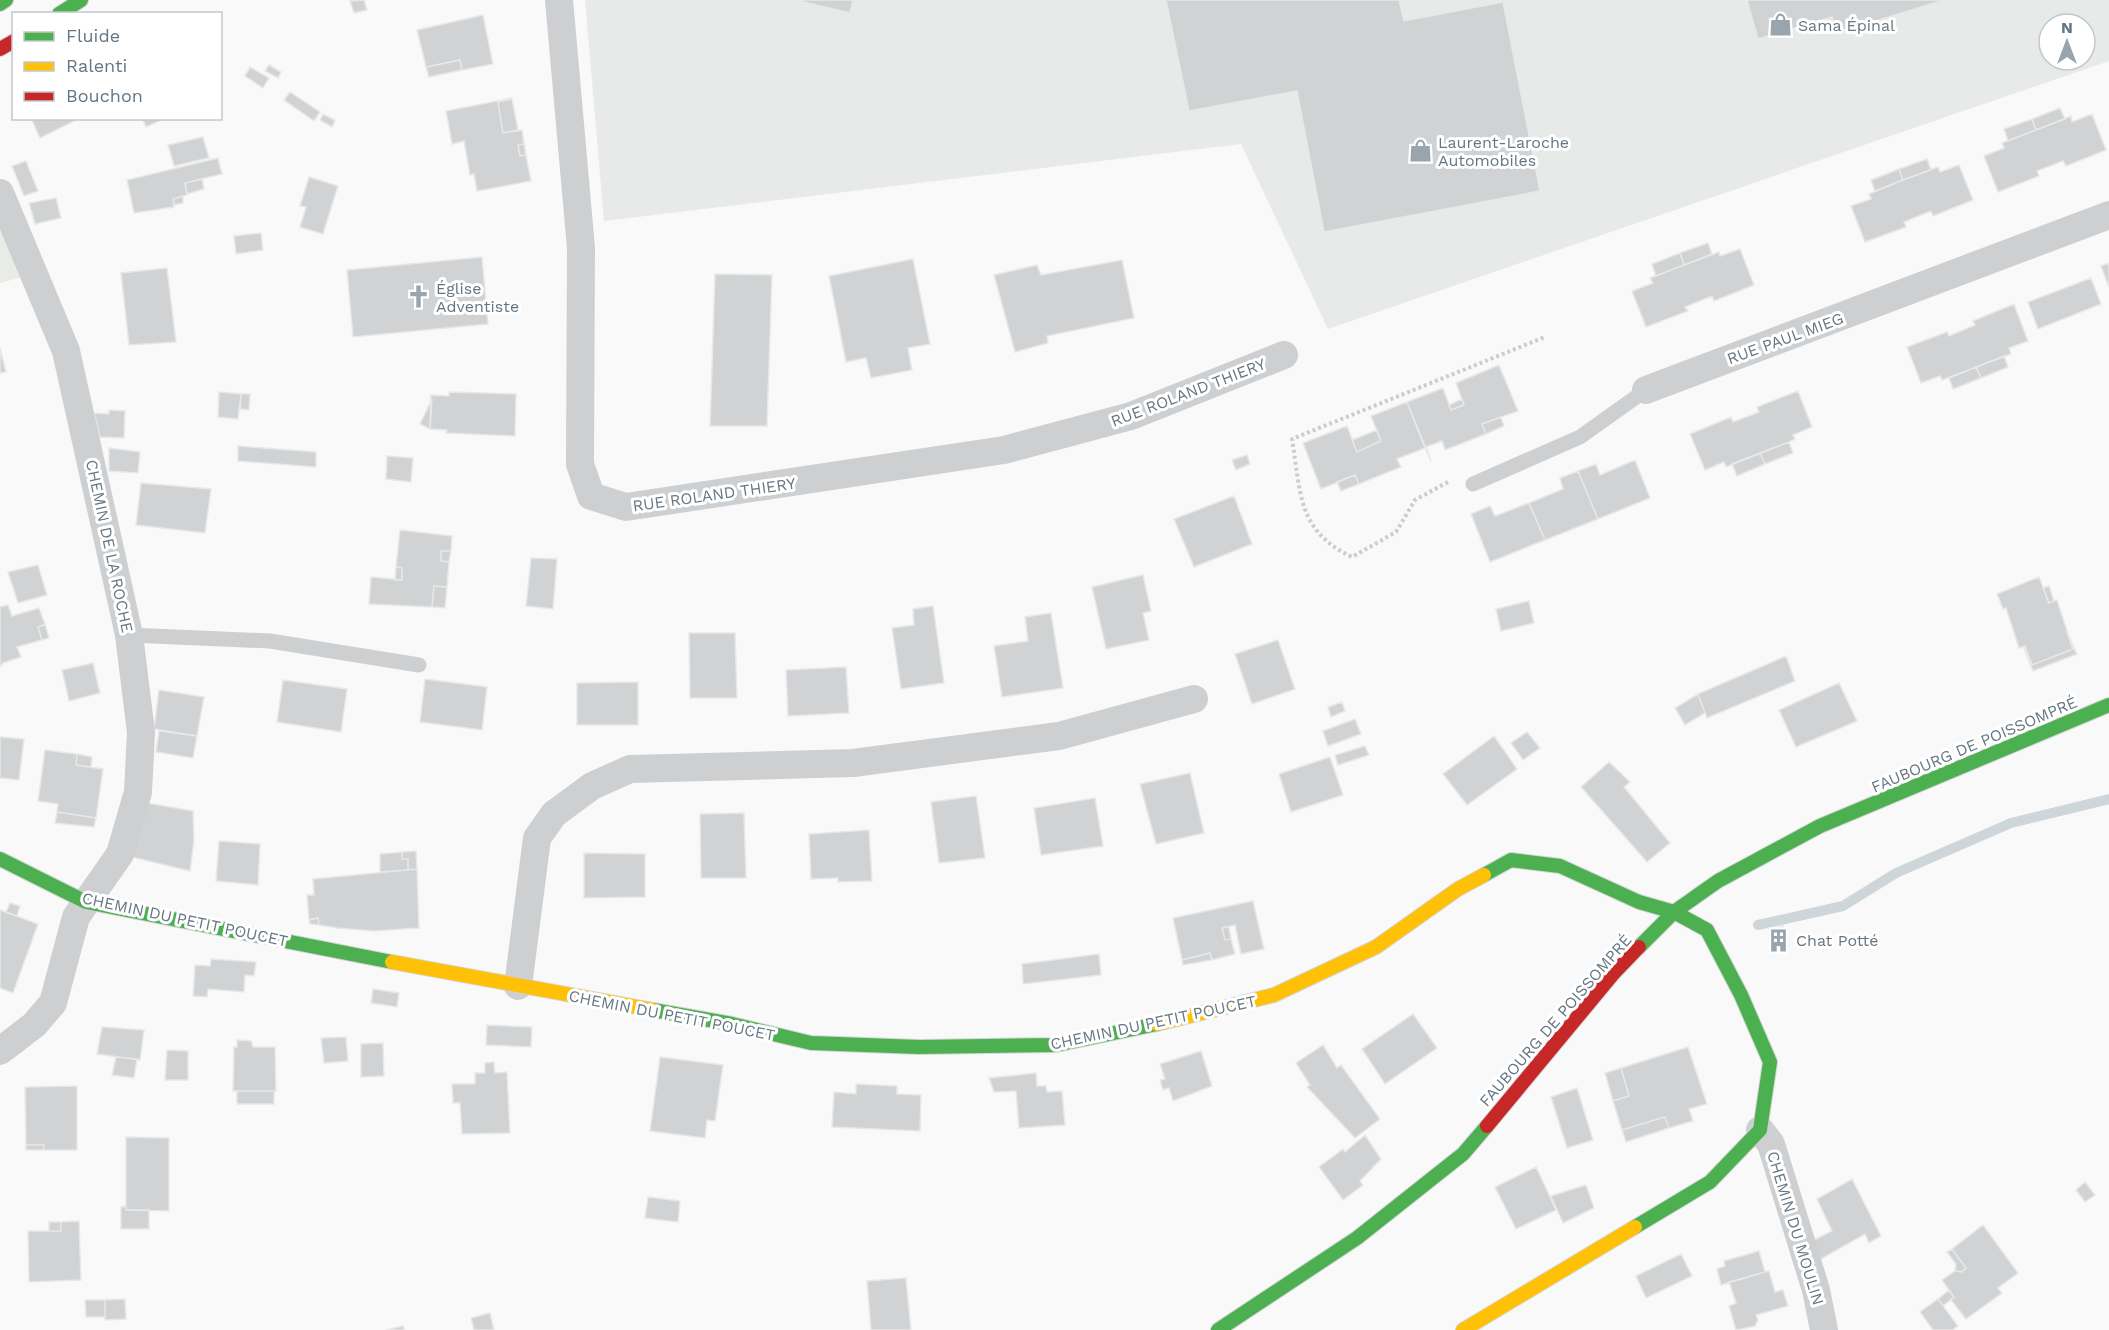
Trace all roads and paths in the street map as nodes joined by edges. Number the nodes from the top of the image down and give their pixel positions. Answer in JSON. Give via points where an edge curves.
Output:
{"nodes":[{"id":1,"x":6,"y":0,"type":"edge"},
{"id":2,"x":81,"y":0,"type":"edge"},
{"id":3,"x":559,"y":0,"type":"edge"},
{"id":4,"x":0,"y":4,"type":"edge"},
{"id":5,"x":62,"y":12,"type":"edge"},
{"id":6,"x":0,"y":193,"type":"edge"},
{"id":7,"x":2109,"y":215,"type":"edge"},
{"id":8,"x":1545,"y":337,"type":"dead end"},
{"id":9,"x":1284,"y":355,"type":"dead end"},
{"id":10,"x":1646,"y":390,"type":"joint"},
{"id":11,"x":1473,"y":484,"type":"joint"},
{"id":12,"x":129,"y":635,"type":"junction"},
{"id":13,"x":419,"y":665,"type":"dead end"},
{"id":14,"x":1194,"y":699,"type":"dead end"},
{"id":15,"x":2109,"y":705,"type":"edge"},
{"id":16,"x":0,"y":859,"type":"edge"},
{"id":17,"x":86,"y":902,"type":"junction"},
{"id":18,"x":1674,"y":912,"type":"junction"},
{"id":19,"x":518,"y":986,"type":"junction"},
{"id":20,"x":0,"y":1051,"type":"edge"},
{"id":21,"x":1760,"y":1130,"type":"junction"},
{"id":22,"x":1218,"y":1330,"type":"edge"},
{"id":23,"x":1463,"y":1330,"type":"edge"},
{"id":24,"x":1824,"y":1330,"type":"edge"}],
"edges":[{"from":1,"to":4,"type":"street"},
{"from":2,"to":5,"type":"street"},
{"from":3,"to":9,"type":"street","name":"RUE ROLAND THIERY","via":[[581,248],[580,464],[591,496],[626,507],[1004,450],[1131,416]]},
{"from":6,"to":12,"type":"street","name":"CHEMIN DE LA ROCHE","via":[[66,351]]},
{"from":7,"to":10,"type":"street","name":"RUE PAUL MIEG"},
{"from":8,"to":11,"type":"path","via":[[1292,440],[1304,510],[1314,530],[1352,557],[1396,532],[1415,500],[1460,476]]},
{"from":10,"to":11,"type":"lane","name":"RUE PAUL MIEG","via":[[1580,436]]},
{"from":12,"to":13,"type":"lane","via":[[270,641]]},
{"from":12,"to":17,"type":"street","name":"CHEMIN DE LA ROCHE","via":[[141,732],[138,792],[120,854]]},
{"from":14,"to":19,"type":"street","via":[[1059,736],[853,763],[630,770],[592,786],[554,813],[537,838]]},
{"from":15,"to":18,"type":"street","name":"FAUBOURG DE POISSOMPRÉ","via":[[1820,826],[1718,881]]},
{"from":16,"to":17,"type":"street","name":"CHEMIN DU PETIT POUCET"},
{"from":17,"to":19,"type":"street","name":"CHEMIN DU PETIT POUCET"},
{"from":17,"to":20,"type":"street","name":"CHEMIN DE LA ROCHE","via":[[76,917],[53,1003],[34,1025]]},
{"from":18,"to":19,"type":"street","name":"CHEMIN DU PETIT POUCET","via":[[1639,902],[1560,866],[1511,860],[1458,889],[1376,947],[1274,995],[1056,1045],[919,1047],[811,1043],[732,1024]]},
{"from":18,"to":21,"type":"street","name":"CHEMIN DU PETIT POUCET","via":[[1707,930],[1770,1062]]},
{"from":18,"to":22,"type":"street","name":"FAUBOURG DE POISSOMPRÉ","via":[[1613,974],[1462,1154],[1358,1238]]},
{"from":21,"to":23,"type":"street","via":[[1710,1182]]},
{"from":21,"to":24,"type":"street","name":"CHEMIN DU MOULIN","via":[[1770,1144],[1816,1290]]}]}
